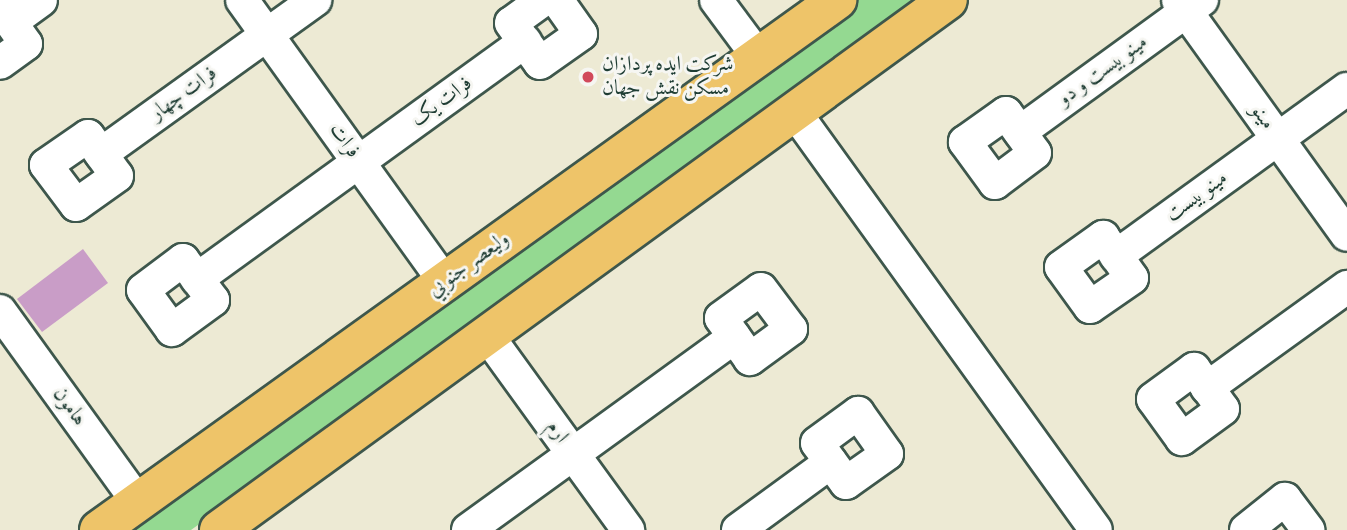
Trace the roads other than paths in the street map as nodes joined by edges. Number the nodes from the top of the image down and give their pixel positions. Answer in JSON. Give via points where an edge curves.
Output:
{"nodes":[{"id":1,"x":41,"y":0,"type":"edge"},
{"id":2,"x":242,"y":0,"type":"edge"},
{"id":3,"x":314,"y":0,"type":"edge"},
{"id":4,"x":543,"y":0,"type":"edge"},
{"id":5,"x":557,"y":0,"type":"edge"},
{"id":6,"x":716,"y":0,"type":"edge"},
{"id":7,"x":837,"y":0,"type":"edge"},
{"id":8,"x":948,"y":0,"type":"edge"},
{"id":9,"x":1188,"y":4,"type":"edge"},
{"id":10,"x":5,"y":15,"type":"edge"},
{"id":11,"x":267,"y":34,"type":"junction"},
{"id":12,"x":525,"y":42,"type":"junction"},
{"id":13,"x":759,"y":58,"type":"junction"},
{"id":14,"x":0,"y":63,"type":"edge"},
{"id":15,"x":1347,"y":89,"type":"edge"},
{"id":16,"x":794,"y":111,"type":"junction"},
{"id":17,"x":1020,"y":132,"type":"dead end"},
{"id":18,"x":1278,"y":139,"type":"junction"},
{"id":19,"x":101,"y":154,"type":"dead end"},
{"id":20,"x":359,"y":162,"type":"junction"},
{"id":21,"x":1347,"y":234,"type":"edge"},
{"id":22,"x":1116,"y":256,"type":"dead end"},
{"id":23,"x":197,"y":279,"type":"dead end"},
{"id":24,"x":445,"y":282,"type":"junction"},
{"id":25,"x":1347,"y":287,"type":"edge"},
{"id":26,"x":0,"y":312,"type":"edge"},
{"id":27,"x":487,"y":335,"type":"junction"},
{"id":28,"x":734,"y":337,"type":"dead end"},
{"id":29,"x":1207,"y":388,"type":"dead end"},
{"id":30,"x":573,"y":454,"type":"junction"},
{"id":31,"x":831,"y":462,"type":"dead end"},
{"id":32,"x":138,"y":502,"type":"junction"},
{"id":33,"x":99,"y":530,"type":"edge"},
{"id":34,"x":219,"y":530,"type":"edge"},
{"id":35,"x":468,"y":530,"type":"edge"},
{"id":36,"x":628,"y":530,"type":"edge"},
{"id":37,"x":738,"y":530,"type":"edge"},
{"id":38,"x":1096,"y":530,"type":"edge"},
{"id":39,"x":1246,"y":530,"type":"edge"},
{"id":40,"x":1308,"y":530,"type":"edge"}],
"edges":[{"from":1,"to":10,"type":"street"},
{"from":2,"to":11,"type":"street","name":"فرات"},
{"from":3,"to":11,"type":"street","name":"فرات چهار"},
{"from":4,"to":12,"type":"street","via":[[511,23]]},
{"from":5,"to":12,"type":"street","via":[[581,34],[540,63]]},
{"from":6,"to":13,"type":"street"},
{"from":7,"to":13,"type":"main road","name":"وليعصر جنوبي"},
{"from":8,"to":16,"type":"main road"},
{"from":9,"to":17,"type":"street","name":"مینو بیست و دو"},
{"from":9,"to":18,"type":"street","name":"مینو"},
{"from":10,"to":14,"type":"street","via":[[26,44]]},
{"from":11,"to":19,"type":"street","name":"فرات چهار"},
{"from":11,"to":20,"type":"street","name":"فرات"},
{"from":12,"to":20,"type":"street","name":"فرات یک"},
{"from":13,"to":24,"type":"main road","name":"وليعصر جنوبي"},
{"from":15,"to":18,"type":"street","name":"مینو بیست"},
{"from":16,"to":27,"type":"main road"},
{"from":16,"to":38,"type":"street"},
{"from":18,"to":21,"type":"street","name":"مینو"},
{"from":18,"to":22,"type":"street","name":"مینو بیست"},
{"from":20,"to":23,"type":"street","name":"فرات یک"},
{"from":20,"to":24,"type":"street","name":"فرات"},
{"from":24,"to":32,"type":"main road","name":"وليعصر جنوبي"},
{"from":25,"to":29,"type":"street"},
{"from":26,"to":32,"type":"street","name":"هامون"},
{"from":27,"to":30,"type":"street","name":"ارم"},
{"from":27,"to":34,"type":"main road"},
{"from":28,"to":30,"type":"street"},
{"from":30,"to":35,"type":"street"},
{"from":30,"to":36,"type":"street","name":"ارم"},
{"from":31,"to":37,"type":"street"},
{"from":32,"to":33,"type":"main road","name":"وليعصر جنوبي"},
{"from":39,"to":40,"type":"street","via":[[1286,499]]}]}
